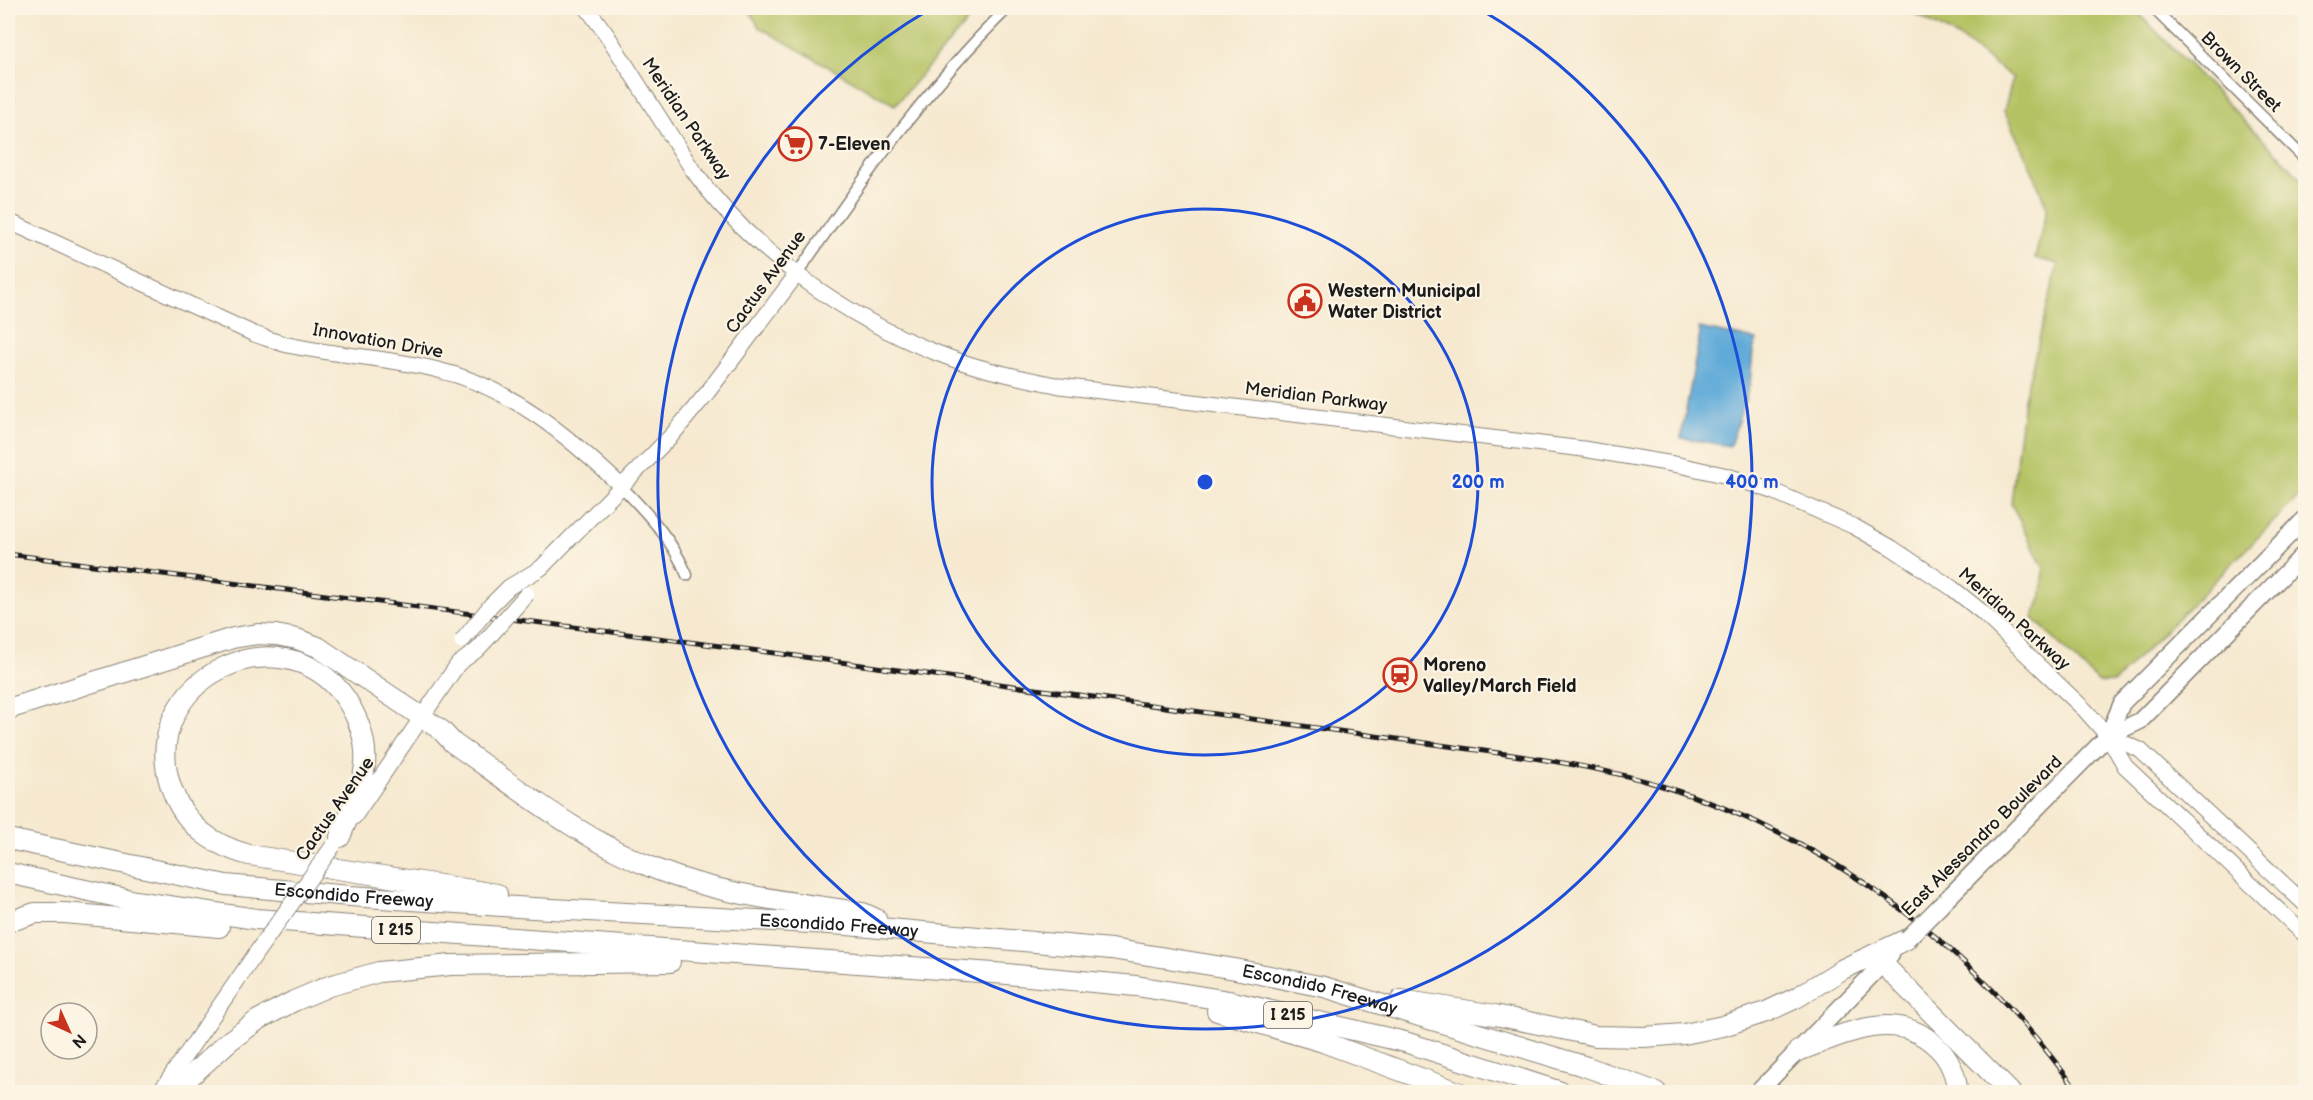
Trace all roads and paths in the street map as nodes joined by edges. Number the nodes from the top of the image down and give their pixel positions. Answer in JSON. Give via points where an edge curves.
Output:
{"nodes":[{"id":1,"x":587,"y":8,"type":"edge"},
{"id":2,"x":1008,"y":8,"type":"edge"},
{"id":3,"x":2153,"y":8,"type":"edge"},
{"id":4,"x":2306,"y":160,"type":"edge"},
{"id":5,"x":8,"y":221,"type":"edge"},
{"id":6,"x":797,"y":274,"type":"junction"},
{"id":7,"x":621,"y":486,"type":"junction"},
{"id":8,"x":2306,"y":518,"type":"edge"},
{"id":9,"x":2306,"y":552,"type":"edge"},
{"id":10,"x":541,"y":568,"type":"junction"},
{"id":11,"x":687,"y":574,"type":"dead end"},
{"id":12,"x":458,"y":664,"type":"junction"},
{"id":13,"x":8,"y":709,"type":"edge"},
{"id":14,"x":423,"y":718,"type":"junction"},
{"id":15,"x":2108,"y":736,"type":"junction"},
{"id":16,"x":8,"y":839,"type":"edge"},
{"id":17,"x":337,"y":841,"type":"junction"},
{"id":18,"x":8,"y":873,"type":"edge"},
{"id":19,"x":2306,"y":905,"type":"edge"},
{"id":20,"x":646,"y":914,"type":"junction"},
{"id":21,"x":256,"y":919,"type":"junction"},
{"id":22,"x":8,"y":922,"type":"edge"},
{"id":23,"x":894,"y":928,"type":"junction"},
{"id":24,"x":2306,"y":936,"type":"edge"},
{"id":25,"x":1907,"y":939,"type":"junction"},
{"id":26,"x":788,"y":959,"type":"junction"},
{"id":27,"x":1877,"y":970,"type":"junction"},
{"id":28,"x":1007,"y":974,"type":"junction"},
{"id":29,"x":1324,"y":987,"type":"junction"},
{"id":30,"x":1797,"y":1051,"type":"junction"},
{"id":31,"x":160,"y":1092,"type":"edge"},
{"id":32,"x":173,"y":1092,"type":"edge"},
{"id":33,"x":1458,"y":1092,"type":"edge"},
{"id":34,"x":1561,"y":1092,"type":"edge"},
{"id":35,"x":1656,"y":1092,"type":"edge"},
{"id":36,"x":1758,"y":1092,"type":"edge"},
{"id":37,"x":1957,"y":1092,"type":"edge"},
{"id":38,"x":2010,"y":1092,"type":"edge"}],
"edges":[{"from":1,"to":6,"type":"main road","name":"Meridian Parkway","via":[[703,184],[756,242]]},
{"from":2,"to":6,"type":"street","name":"Cactus Avenue","via":[[942,78],[900,130]]},
{"from":3,"to":4,"type":"street","name":"Brown Street"},
{"from":5,"to":7,"type":"main road","name":"Innovation Drive","via":[[254,334],[291,346],[440,370],[497,391],[566,435]]},
{"from":6,"to":7,"type":"main road","name":"Cactus Avenue","via":[[707,393]]},
{"from":6,"to":15,"type":"main road","name":"Meridian Parkway","via":[[862,317],[909,342],[1016,377],[1060,386],[1583,449],[1679,465],[1775,492],[1872,537],[1952,588],[1982,612]]},
{"from":7,"to":10,"type":"main road","name":"Cactus Avenue"},
{"from":7,"to":11,"type":"street","name":"Innovation Drive","via":[[658,525]]},
{"from":8,"to":15,"type":"main road","name":"East Alessandro Boulevard","via":[[2122,704]]},
{"from":9,"to":15,"type":"main road","name":"East Alessandro Boulevard","via":[[2140,721]]},
{"from":10,"to":12,"type":"main road","name":"Cactus Avenue","bridge":true,"via":[[527,594],[477,650]]},
{"from":10,"to":12,"type":"main road","name":"Cactus Avenue","bridge":true,"via":[[509,587],[484,613],[462,641]]},
{"from":12,"to":14,"type":"main road","name":"Cactus Avenue"},
{"from":13,"to":14,"type":"highway","via":[[233,638],[258,634],[297,639],[318,647]]},
{"from":14,"to":17,"type":"main road","name":"Cactus Avenue"},
{"from":14,"to":23,"type":"highway","via":[[568,823],[637,861],[724,891],[863,913]]},
{"from":15,"to":19,"type":"main road","via":[[2140,750]]},
{"from":15,"to":24,"type":"main road","via":[[2125,766]]},
{"from":15,"to":25,"type":"main road","name":"East Alessandro Boulevard","bridge":true},
{"from":16,"to":20,"type":"highway","name":"Escondido Freeway","number":"I 215","via":[[226,885]]},
{"from":17,"to":20,"type":"highway","via":[[365,763],[359,724],[343,694],[317,672],[271,657],[226,665],[195,686],[182,702],[169,731],[167,771],[184,814],[205,837],[219,845],[249,855]]},
{"from":17,"to":31,"type":"main road","name":"Cactus Avenue","bridge":true},
{"from":18,"to":21,"type":"highway","name":"Escondido Freeway","number":"I 215","via":[[135,901]]},
{"from":20,"to":23,"type":"highway","name":"Escondido Freeway","number":"I 215"},
{"from":21,"to":22,"type":"highway","via":[[226,927],[49,912]]},
{"from":21,"to":26,"type":"highway","name":"Escondido Freeway","number":"I 215"},
{"from":23,"to":29,"type":"highway","name":"Escondido Freeway","number":"I 215","via":[[1111,949]]},
{"from":25,"to":27,"type":"main road","name":"East Alessandro Boulevard"},
{"from":25,"to":29,"type":"highway","via":[[1766,1012],[1723,1026],[1654,1037],[1596,1036]]},
{"from":26,"to":28,"type":"highway","name":"Escondido Freeway","number":"I 215"},
{"from":26,"to":32,"type":"highway","via":[[451,966],[379,972],[329,986],[258,1020]]},
{"from":27,"to":30,"type":"main road","name":"East Alessandro Boulevard"},
{"from":27,"to":38,"type":"highway"},
{"from":28,"to":33,"type":"highway","via":[[1217,1011],[1323,1042]]},
{"from":28,"to":34,"type":"highway","name":"Escondido Freeway","number":"I 215","via":[[1136,986],[1229,1001],[1405,1042]]},
{"from":29,"to":35,"type":"highway","name":"Escondido Freeway","number":"I 215","via":[[1587,1067]]},
{"from":30,"to":36,"type":"main road","name":"East Alessandro Boulevard"},
{"from":30,"to":37,"type":"highway","via":[[1864,1028],[1906,1028],[1939,1048],[1953,1070]]}]}
